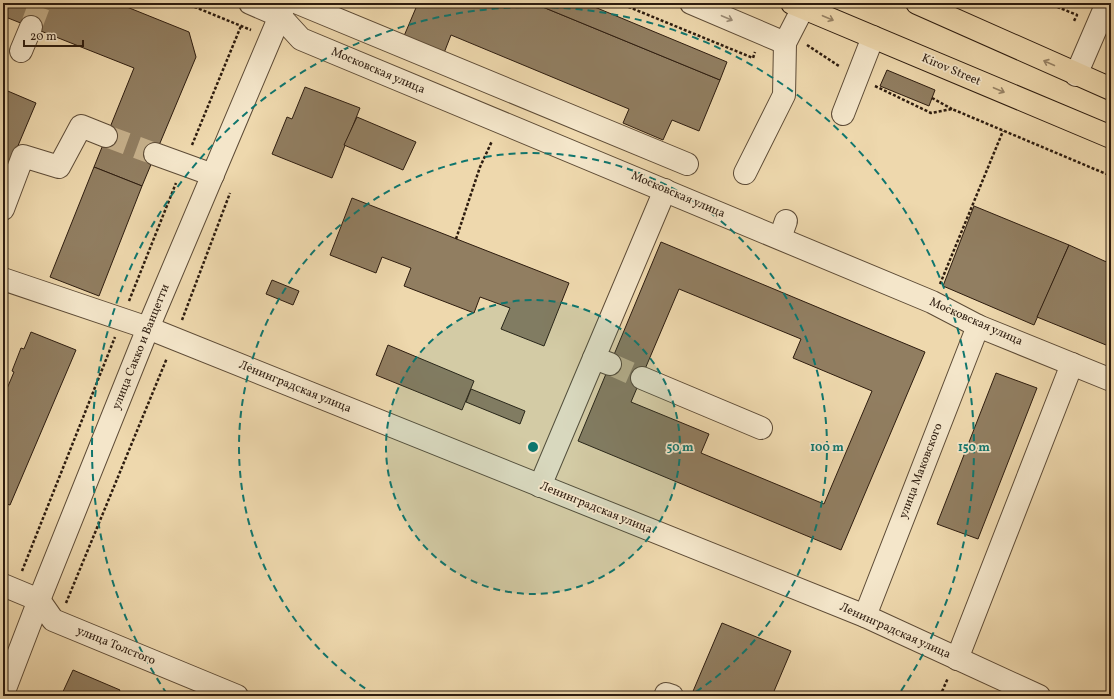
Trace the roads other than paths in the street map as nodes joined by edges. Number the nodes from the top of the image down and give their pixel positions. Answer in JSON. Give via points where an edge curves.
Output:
{"nodes":[{"id":1,"x":250,"y":3,"type":"edge"},
{"id":2,"x":298,"y":3,"type":"edge"},
{"id":3,"x":692,"y":3,"type":"edge"},
{"id":4,"x":917,"y":3,"type":"edge"},
{"id":5,"x":1107,"y":3,"type":"edge"},
{"id":6,"x":797,"y":5,"type":"edge"},
{"id":7,"x":283,"y":10,"type":"edge"},
{"id":8,"x":31,"y":28,"type":"tunnel mouth"},
{"id":9,"x":873,"y":37,"type":"junction"},
{"id":10,"x":787,"y":39,"type":"junction"},
{"id":11,"x":22,"y":51,"type":"dead end"},
{"id":12,"x":1076,"y":75,"type":"junction"},
{"id":13,"x":1111,"y":89,"type":"edge"},
{"id":14,"x":843,"y":114,"type":"dead end"},
{"id":15,"x":106,"y":136,"type":"tunnel mouth"},
{"id":16,"x":1111,"y":137,"type":"edge"},
{"id":17,"x":155,"y":154,"type":"tunnel mouth"},
{"id":18,"x":687,"y":164,"type":"dead end"},
{"id":19,"x":745,"y":173,"type":"dead end"},
{"id":20,"x":213,"y":175,"type":"junction"},
{"id":21,"x":665,"y":190,"type":"junction"},
{"id":22,"x":3,"y":210,"type":"edge"},
{"id":23,"x":3,"y":279,"type":"edge"},
{"id":24,"x":978,"y":326,"type":"junction"},
{"id":25,"x":148,"y":328,"type":"junction"},
{"id":26,"x":1072,"y":364,"type":"junction"},
{"id":27,"x":642,"y":378,"type":"tunnel mouth"},
{"id":28,"x":1111,"y":380,"type":"edge"},
{"id":29,"x":761,"y":428,"type":"dead end"},
{"id":30,"x":540,"y":486,"type":"junction"},
{"id":31,"x":3,"y":586,"type":"edge"},
{"id":32,"x":39,"y":600,"type":"junction"},
{"id":33,"x":865,"y":616,"type":"junction"},
{"id":34,"x":957,"y":659,"type":"junction"},
{"id":35,"x":3,"y":694,"type":"edge"},
{"id":36,"x":237,"y":696,"type":"edge"},
{"id":37,"x":1040,"y":696,"type":"edge"}],
"edges":[{"from":1,"to":7,"type":"street","name":"Московская улица"},
{"from":2,"to":18,"type":"street"},
{"from":3,"to":10,"type":"street","one_way":true,"via":[[763,33]]},
{"from":12,"to":4,"type":"main road","one_way":true},
{"from":5,"to":12,"type":"street"},
{"from":6,"to":9,"type":"main road","name":"Kirov Street","one_way":true},
{"from":6,"to":10,"type":"street"},
{"from":7,"to":20,"type":"street","name":"улица Сакко и Ванцетти"},
{"from":7,"to":21,"type":"street","name":"Московская улица","via":[[301,39]]},
{"from":8,"to":11,"type":"street"},
{"from":9,"to":14,"type":"street"},
{"from":9,"to":16,"type":"main road","name":"Kirov Street","one_way":true},
{"from":10,"to":19,"type":"street","via":[[784,95]]},
{"from":12,"to":13,"type":"main road"},
{"from":15,"to":22,"type":"street","via":[[81,126],[59,167],[23,156]]},
{"from":17,"to":20,"type":"street"},
{"from":20,"to":25,"type":"street","name":"улица Сакко и Ванцетти"},
{"from":21,"to":24,"type":"street","name":"Московская улица","via":[[783,230]]},
{"from":21,"to":30,"type":"street","via":[[602,361]]},
{"from":23,"to":25,"type":"street","name":"Ленинградская улица"},
{"from":24,"to":26,"type":"street","name":"Московская улица"},
{"from":24,"to":33,"type":"street","name":"улица Маковского"},
{"from":25,"to":30,"type":"street","name":"Ленинградская улица"},
{"from":25,"to":32,"type":"street","name":"улица Сакко и Ванцетти"},
{"from":26,"to":28,"type":"street","name":"Московская улица"},
{"from":26,"to":34,"type":"street"},
{"from":27,"to":29,"type":"street"},
{"from":30,"to":33,"type":"street","name":"Ленинградская улица"},
{"from":31,"to":32,"type":"street"},
{"from":32,"to":35,"type":"street","name":"улица Сакко и Ванцетти"},
{"from":32,"to":36,"type":"street","name":"улица Толстого","via":[[53,620],[59,623]]},
{"from":33,"to":34,"type":"street","name":"Ленинградская улица"},
{"from":34,"to":37,"type":"street","name":"Ленинградская улица"}]}
